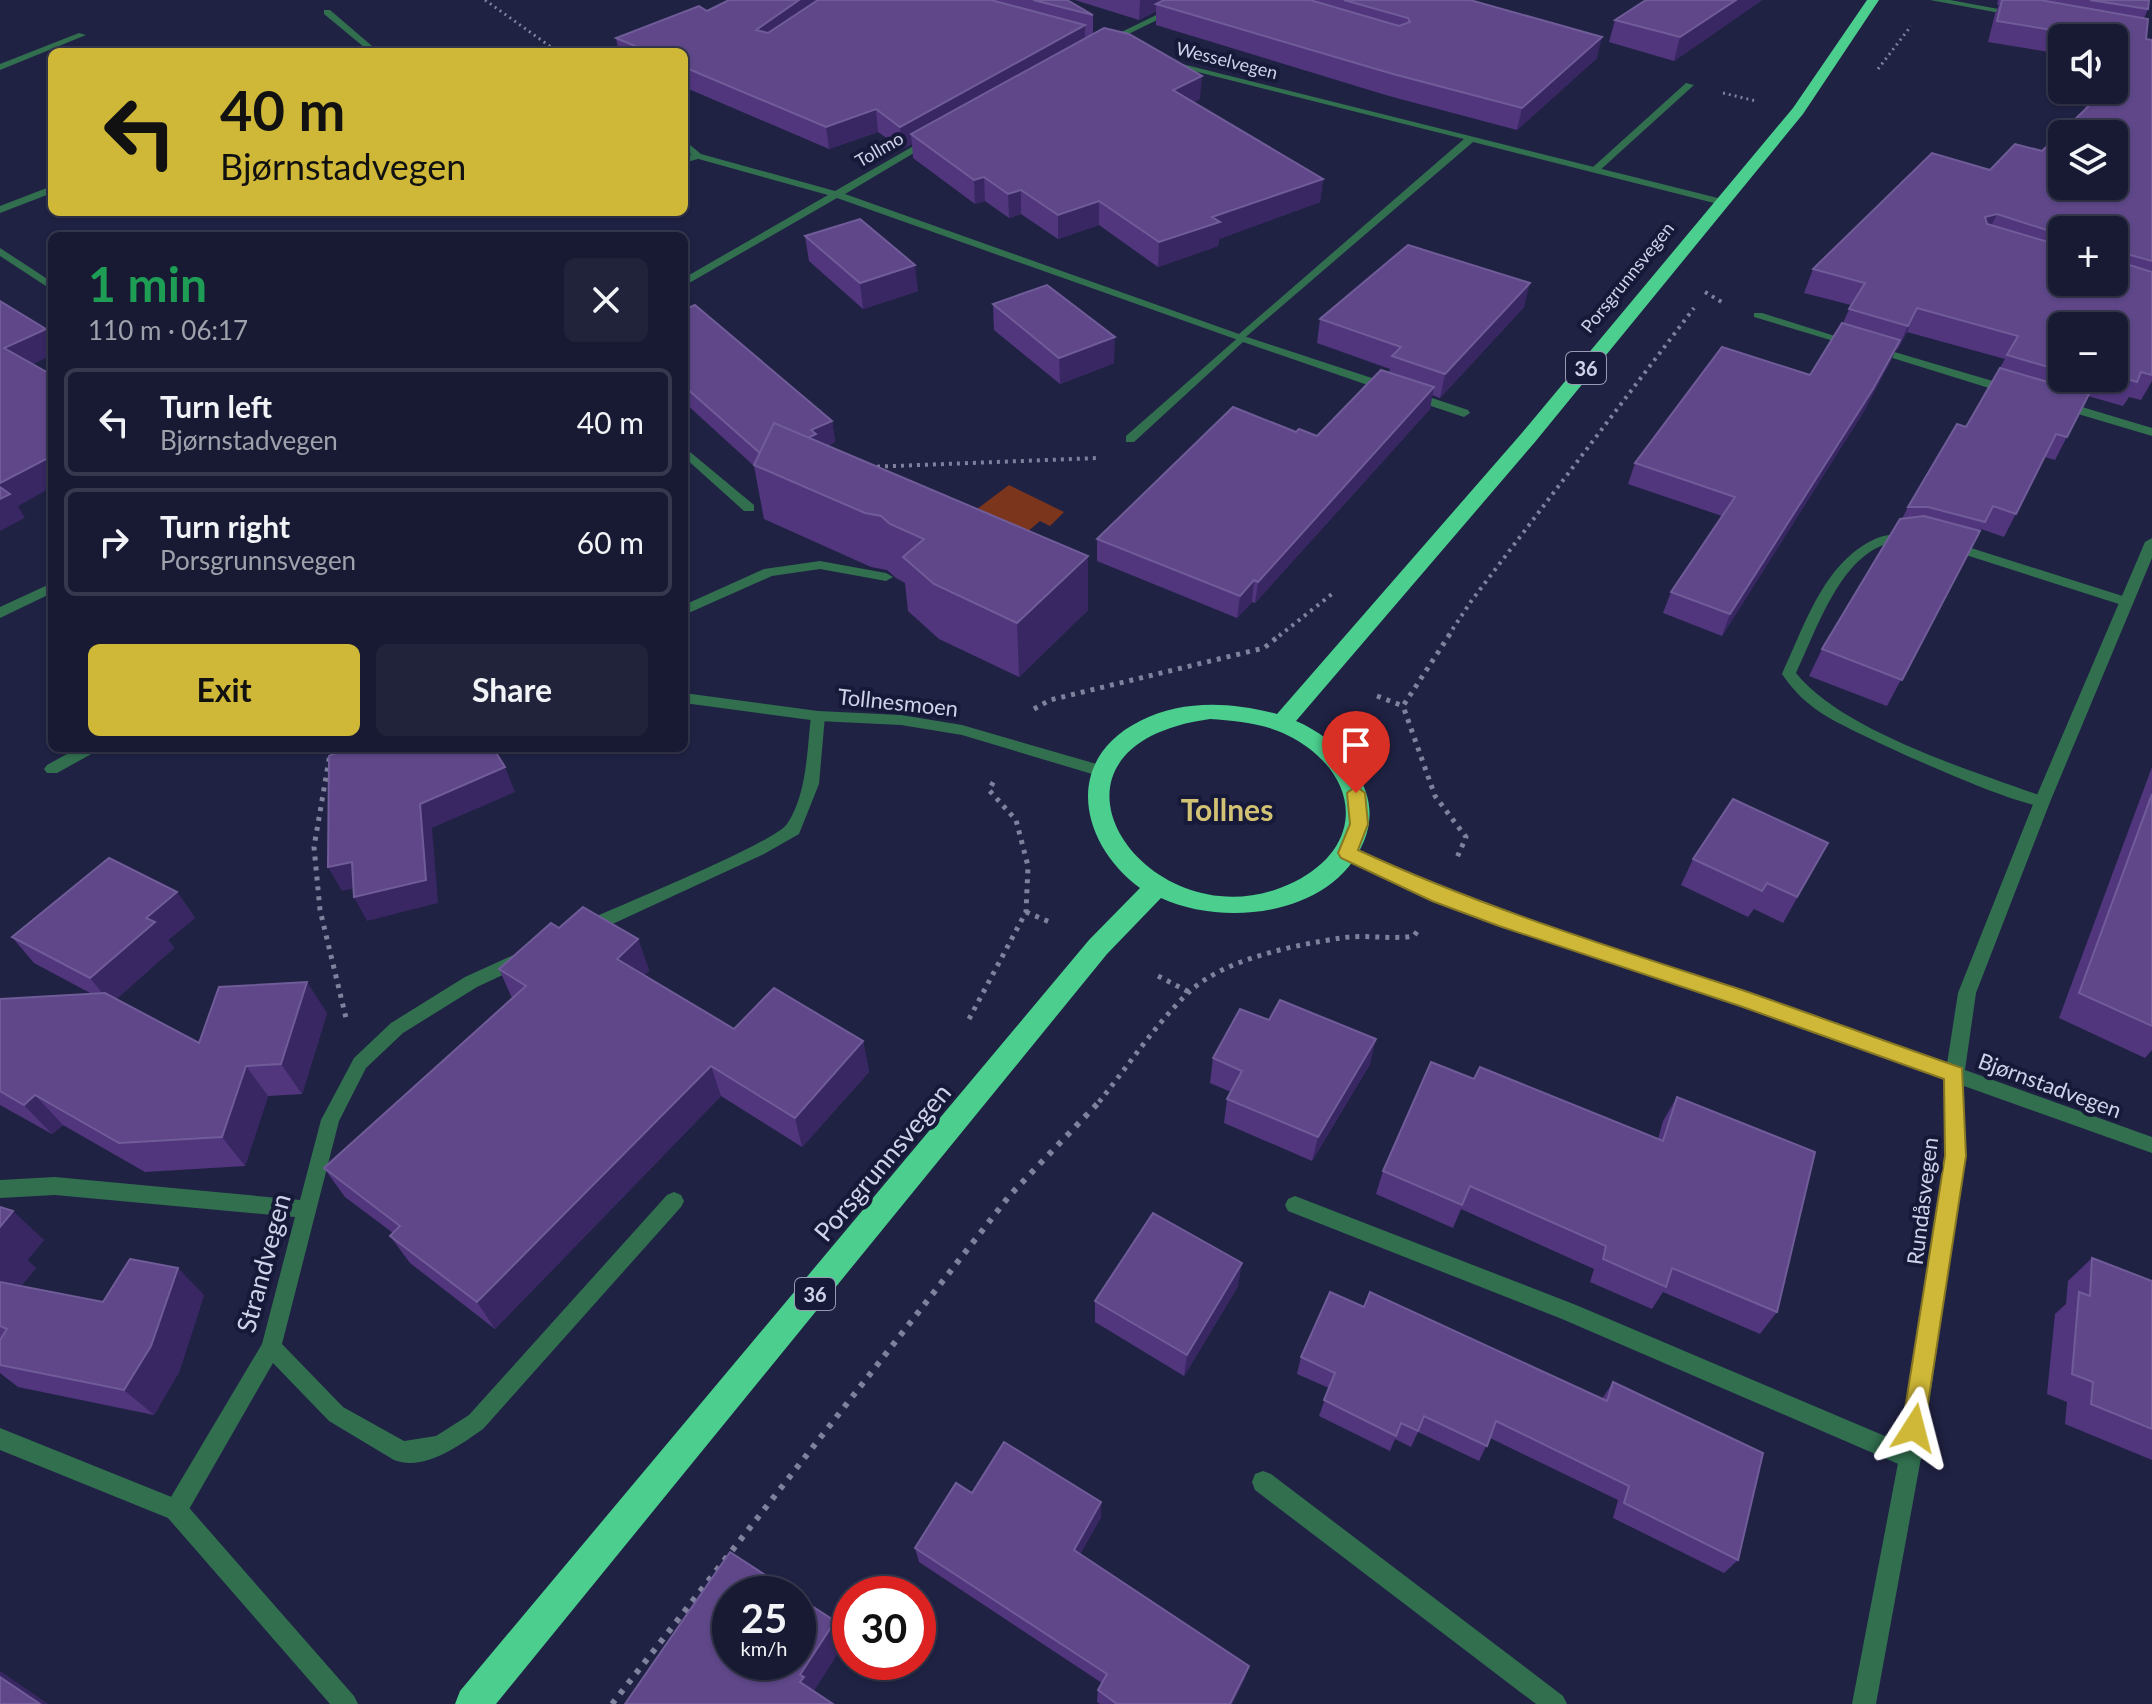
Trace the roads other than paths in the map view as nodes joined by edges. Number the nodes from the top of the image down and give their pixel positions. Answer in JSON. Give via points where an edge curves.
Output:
{"nodes":[{"id":1,"x":1194,"y":0,"type":"edge"},
{"id":2,"x":1873,"y":0,"type":"edge"},
{"id":3,"x":1934,"y":0,"type":"edge"},
{"id":4,"x":327,"y":12,"type":"dead end"},
{"id":5,"x":2028,"y":15,"type":"edge"},
{"id":6,"x":82,"y":35,"type":"dead end"},
{"id":7,"x":1101,"y":44,"type":"junction"},
{"id":8,"x":1088,"y":45,"type":"edge"},
{"id":9,"x":48,"y":48,"type":"edge"},
{"id":10,"x":49,"y":48,"type":"edge"},
{"id":11,"x":370,"y":48,"type":"edge"},
{"id":12,"x":1116,"y":48,"type":"edge"},
{"id":13,"x":1147,"y":56,"type":"edge"},
{"id":14,"x":0,"y":67,"type":"edge"},
{"id":15,"x":1689,"y":85,"type":"dead end"},
{"id":16,"x":944,"y":132,"type":"edge"},
{"id":17,"x":1470,"y":139,"type":"junction"},
{"id":18,"x":688,"y":147,"type":"edge"},
{"id":19,"x":698,"y":156,"type":"junction"},
{"id":20,"x":688,"y":159,"type":"edge"},
{"id":21,"x":1595,"y":170,"type":"junction"},
{"id":22,"x":48,"y":191,"type":"edge"},
{"id":23,"x":836,"y":194,"type":"junction"},
{"id":24,"x":1722,"y":202,"type":"junction"},
{"id":25,"x":0,"y":210,"type":"edge"},
{"id":26,"x":0,"y":251,"type":"edge"},
{"id":27,"x":688,"y":281,"type":"edge"},
{"id":28,"x":48,"y":284,"type":"edge"},
{"id":29,"x":1758,"y":315,"type":"dead end"},
{"id":30,"x":1241,"y":338,"type":"junction"},
{"id":31,"x":2016,"y":392,"type":"edge"},
{"id":32,"x":2046,"y":401,"type":"edge"},
{"id":33,"x":1464,"y":413,"type":"dead end"},
{"id":34,"x":2152,"y":432,"type":"edge"},
{"id":35,"x":1130,"y":439,"type":"road end"},
{"id":36,"x":688,"y":455,"type":"edge"},
{"id":37,"x":749,"y":508,"type":"dead end"},
{"id":38,"x":2152,"y":542,"type":"edge"},
{"id":39,"x":886,"y":577,"type":"edge"},
{"id":40,"x":48,"y":589,"type":"edge"},
{"id":41,"x":2127,"y":602,"type":"junction"},
{"id":42,"x":688,"y":608,"type":"edge"},
{"id":43,"x":0,"y":613,"type":"edge"},
{"id":44,"x":688,"y":699,"type":"edge"},
{"id":45,"x":818,"y":716,"type":"junction"},
{"id":46,"x":1283,"y":722,"type":"junction"},
{"id":47,"x":83,"y":752,"type":"edge"},
{"id":48,"x":52,"y":769,"type":"dead end"},
{"id":49,"x":1102,"y":771,"type":"junction"},
{"id":50,"x":2042,"y":802,"type":"junction"},
{"id":51,"x":1347,"y":853,"type":"junction"},
{"id":52,"x":1158,"y":886,"type":"junction"},
{"id":53,"x":571,"y":936,"type":"edge"},
{"id":54,"x":528,"y":955,"type":"edge"},
{"id":55,"x":1955,"y":1074,"type":"junction"},
{"id":56,"x":2152,"y":1145,"type":"edge"},
{"id":57,"x":0,"y":1189,"type":"edge"},
{"id":58,"x":674,"y":1201,"type":"dead end"},
{"id":59,"x":1295,"y":1205,"type":"dead end"},
{"id":60,"x":307,"y":1209,"type":"junction"},
{"id":61,"x":271,"y":1347,"type":"junction"},
{"id":62,"x":0,"y":1439,"type":"edge"},
{"id":63,"x":1910,"y":1458,"type":"junction"},
{"id":64,"x":1263,"y":1482,"type":"dead end"},
{"id":65,"x":176,"y":1510,"type":"junction"},
{"id":66,"x":346,"y":1704,"type":"edge"},
{"id":67,"x":473,"y":1704,"type":"edge"},
{"id":68,"x":1555,"y":1704,"type":"edge"},
{"id":69,"x":1864,"y":1704,"type":"edge"}],
"edges":[{"from":1,"to":7,"type":"street"},
{"from":2,"to":24,"type":"highway","name":"Porsgrunnsvegen","number":"36","via":[[1822,80]]},
{"from":3,"to":5,"type":"street"},
{"from":4,"to":11,"type":"street"},
{"from":6,"to":10,"type":"street"},
{"from":7,"to":8,"type":"street"},
{"from":7,"to":12,"type":"street"},
{"from":9,"to":14,"type":"street"},
{"from":13,"to":17,"type":"street","name":"Wesselvegen"},
{"from":15,"to":21,"type":"street"},
{"from":16,"to":23,"type":"street","name":"Tollmo"},
{"from":17,"to":21,"type":"street","name":"Wesselvegen"},
{"from":17,"to":30,"type":"street"},
{"from":18,"to":19,"type":"street"},
{"from":19,"to":20,"type":"street"},
{"from":19,"to":23,"type":"street"},
{"from":21,"to":24,"type":"street","name":"Wesselvegen"},
{"from":22,"to":25,"type":"street"},
{"from":23,"to":27,"type":"street","name":"Tollmo"},
{"from":23,"to":30,"type":"street"},
{"from":24,"to":46,"type":"highway","name":"Porsgrunnsvegen","number":"36","via":[[1518,450]]},
{"from":26,"to":28,"type":"street"},
{"from":29,"to":31,"type":"street"},
{"from":30,"to":33,"type":"street"},
{"from":30,"to":35,"type":"street"},
{"from":32,"to":34,"type":"street"},
{"from":36,"to":37,"type":"street"},
{"from":38,"to":41,"type":"street","name":"Rundåsvegen"},
{"from":39,"to":42,"type":"street","via":[[820,565],[769,572]]},
{"from":40,"to":43,"type":"street"},
{"from":41,"to":50,"type":"street","name":"Rundåsvegen"},
{"from":41,"to":50,"type":"street","via":[[1932,541],[1889,536],[1858,552],[1832,586],[1789,674],[1795,688],[1829,714]]},
{"from":44,"to":45,"type":"street","name":"Tollnesmoen"},
{"from":45,"to":49,"type":"street","name":"Tollnesmoen","via":[[901,720],[962,730]]},
{"from":45,"to":53,"type":"street","via":[[811,784],[793,830]]},
{"from":46,"to":49,"type":"highway","via":[[1247,713],[1176,716],[1144,728],[1119,747]]},
{"from":46,"to":51,"type":"highway","via":[[1333,756],[1356,793],[1359,824]]},
{"from":47,"to":48,"type":"street"},
{"from":49,"to":52,"type":"highway","via":[[1096,795],[1098,821],[1110,846],[1130,868]]},
{"from":50,"to":55,"type":"street","name":"Rundåsvegen","via":[[1967,993]]},
{"from":51,"to":52,"type":"highway","via":[[1299,892],[1266,901],[1229,904]]},
{"from":51,"to":55,"type":"street","name":"Bjørnstadvegen","via":[[1506,921]]},
{"from":52,"to":67,"type":"highway","name":"Porsgrunnsvegen","number":"36","via":[[1098,947]]},
{"from":54,"to":60,"type":"street","name":"Strandvegen","via":[[471,982],[397,1028],[360,1063],[330,1120]]},
{"from":55,"to":56,"type":"street","name":"Bjørnstadvegen"},
{"from":55,"to":63,"type":"street","name":"Rundåsvegen","via":[[1956,1156]]},
{"from":57,"to":60,"type":"street","via":[[55,1186]]},
{"from":58,"to":61,"type":"street","via":[[476,1422],[440,1446],[402,1452],[336,1414]]},
{"from":59,"to":63,"type":"street","via":[[1569,1312]]},
{"from":60,"to":61,"type":"street","name":"Strandvegen"},
{"from":61,"to":65,"type":"street","name":"Strandvegen"},
{"from":62,"to":65,"type":"street"},
{"from":63,"to":69,"type":"street","name":"Rundåsvegen"},
{"from":64,"to":68,"type":"street"},
{"from":65,"to":66,"type":"street"}]}
